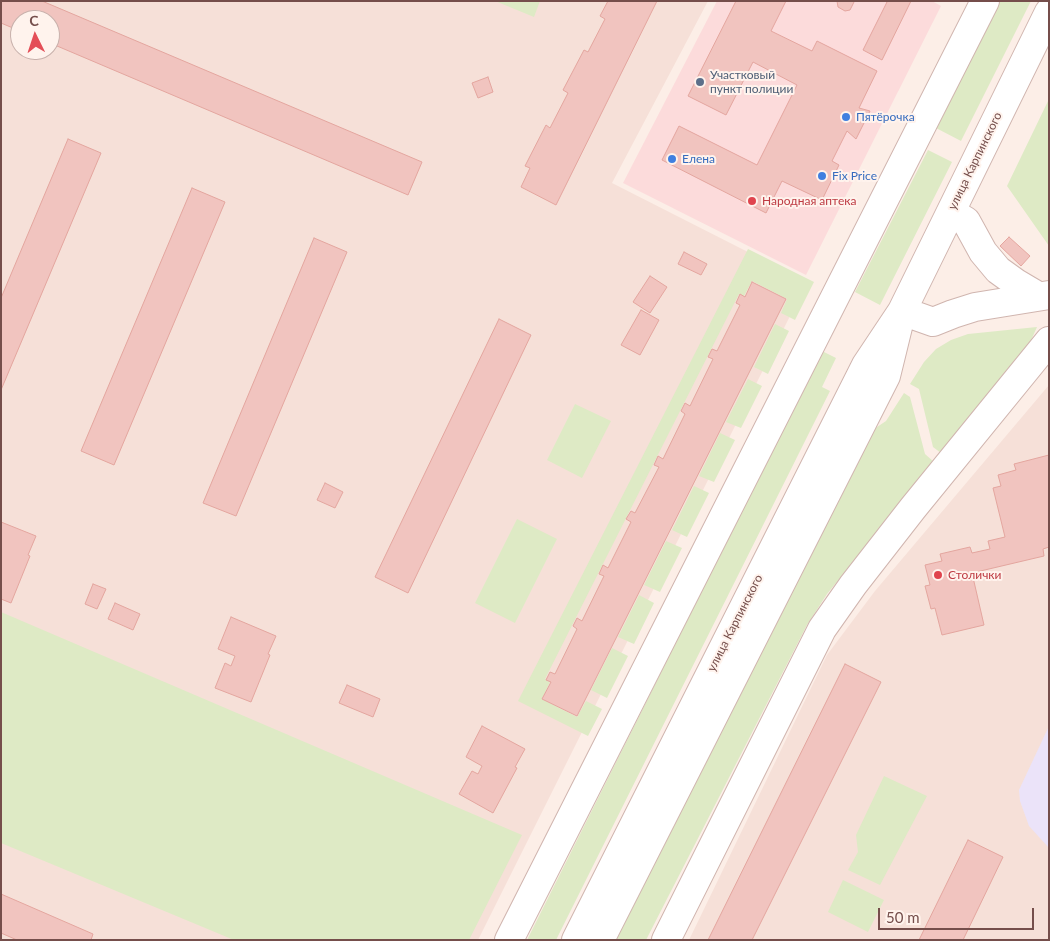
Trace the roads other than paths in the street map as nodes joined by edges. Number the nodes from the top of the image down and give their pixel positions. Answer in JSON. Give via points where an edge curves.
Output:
{"nodes":[{"id":1,"x":985,"y":1,"type":"edge"},
{"id":2,"x":1049,"y":12,"type":"edge"},
{"id":3,"x":951,"y":212,"type":"junction"},
{"id":4,"x":1043,"y":296,"type":"edge"},
{"id":5,"x":902,"y":311,"type":"junction"},
{"id":6,"x":1049,"y":341,"type":"edge"},
{"id":7,"x":509,"y":940,"type":"edge"},
{"id":8,"x":576,"y":940,"type":"edge"},
{"id":9,"x":600,"y":940,"type":"edge"},
{"id":10,"x":666,"y":940,"type":"edge"}],
"edges":[{"from":1,"to":7,"type":"street"},
{"from":2,"to":3,"type":"street","name":"улица Карпинского"},
{"from":3,"to":4,"type":"street","via":[[966,221],[983,252],[998,270]]},
{"from":3,"to":5,"type":"street","name":"улица Карпинского"},
{"from":4,"to":5,"type":"street","via":[[975,307],[934,322]]},
{"from":5,"to":8,"type":"street","name":"улица Карпинского","via":[[866,365]]},
{"from":5,"to":9,"type":"street","name":"улица Карпинского","via":[[886,376]]},
{"from":6,"to":10,"type":"street","via":[[907,515],[822,629]]}]}
